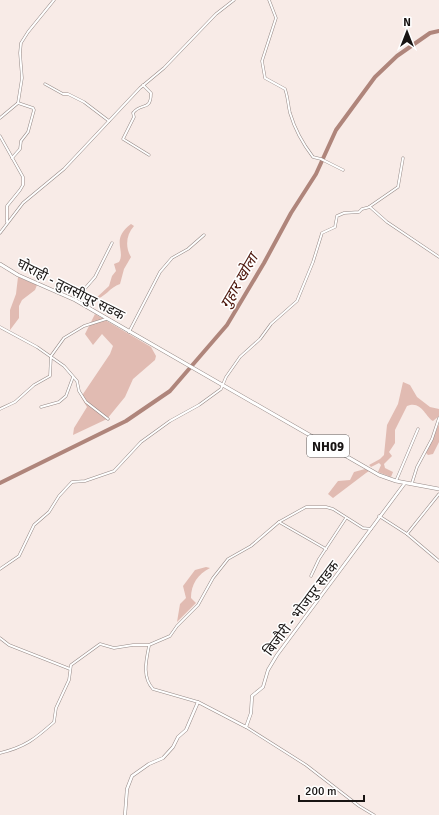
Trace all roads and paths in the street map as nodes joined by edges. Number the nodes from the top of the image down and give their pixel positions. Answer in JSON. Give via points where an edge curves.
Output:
{"nodes":[{"id":1,"x":54,"y":0,"type":"edge"},
{"id":2,"x":234,"y":0,"type":"edge"},
{"id":3,"x":269,"y":0,"type":"edge"},
{"id":4,"x":45,"y":84,"type":"dead end"},
{"id":5,"x":143,"y":85,"type":"junction"},
{"id":6,"x":18,"y":103,"type":"junction"},
{"id":7,"x":0,"y":118,"type":"edge"},
{"id":8,"x":109,"y":121,"type":"junction"},
{"id":9,"x":0,"y":136,"type":"edge"},
{"id":10,"x":149,"y":155,"type":"dead end"},
{"id":11,"x":12,"y":158,"type":"junction"},
{"id":12,"x":403,"y":158,"type":"dead end"},
{"id":13,"x":343,"y":170,"type":"dead end"},
{"id":14,"x":369,"y":207,"type":"junction"},
{"id":15,"x":7,"y":222,"type":"junction"},
{"id":16,"x":0,"y":233,"type":"edge"},
{"id":17,"x":204,"y":235,"type":"dead end"},
{"id":18,"x":112,"y":243,"type":"dead end"},
{"id":19,"x":439,"y":257,"type":"edge"},
{"id":20,"x":0,"y":264,"type":"edge"},
{"id":21,"x":75,"y":300,"type":"junction"},
{"id":22,"x":106,"y":319,"type":"junction"},
{"id":23,"x":0,"y":327,"type":"edge"},
{"id":24,"x":129,"y":332,"type":"junction"},
{"id":25,"x":51,"y":356,"type":"junction"},
{"id":26,"x":73,"y":377,"type":"junction"},
{"id":27,"x":224,"y":386,"type":"junction"},
{"id":28,"x":41,"y":407,"type":"dead end"},
{"id":29,"x":0,"y":409,"type":"edge"},
{"id":30,"x":439,"y":418,"type":"edge"},
{"id":31,"x":108,"y":419,"type":"dead end"},
{"id":32,"x":418,"y":429,"type":"dead end"},
{"id":33,"x":396,"y":481,"type":"junction"},
{"id":34,"x":405,"y":483,"type":"junction"},
{"id":35,"x":412,"y":483,"type":"junction"},
{"id":36,"x":439,"y":489,"type":"edge"},
{"id":37,"x":439,"y":494,"type":"edge"},
{"id":38,"x":379,"y":516,"type":"junction"},
{"id":39,"x":346,"y":518,"type":"junction"},
{"id":40,"x":280,"y":522,"type":"junction"},
{"id":41,"x":372,"y":529,"type":"junction"},
{"id":42,"x":406,"y":534,"type":"junction"},
{"id":43,"x":326,"y":549,"type":"junction"},
{"id":44,"x":439,"y":561,"type":"edge"},
{"id":45,"x":0,"y":569,"type":"edge"},
{"id":46,"x":311,"y":576,"type":"dead end"},
{"id":47,"x":0,"y":638,"type":"edge"},
{"id":48,"x":149,"y":645,"type":"junction"},
{"id":49,"x":70,"y":669,"type":"junction"},
{"id":50,"x":198,"y":702,"type":"junction"},
{"id":51,"x":246,"y":727,"type":"junction"},
{"id":52,"x":0,"y":753,"type":"edge"},
{"id":53,"x":125,"y":815,"type":"edge"},
{"id":54,"x":374,"y":815,"type":"edge"}],
"edges":[{"from":1,"to":6,"type":"street","via":[[21,43],[22,78]]},
{"from":2,"to":5,"type":"street","via":[[216,14],[164,68]]},
{"from":3,"to":13,"type":"street","via":[[276,18],[262,61],[264,78],[286,89],[290,112],[300,140],[313,157]]},
{"from":4,"to":8,"type":"street","via":[[84,102]]},
{"from":5,"to":8,"type":"street"},
{"from":5,"to":10,"type":"street","via":[[152,93],[151,100],[147,106],[136,109],[133,113],[134,117],[123,139]]},
{"from":6,"to":7,"type":"street"},
{"from":6,"to":11,"type":"street","via":[[34,110],[28,132],[21,141],[20,149]]},
{"from":8,"to":15,"type":"street","via":[[64,169],[23,203]]},
{"from":9,"to":11,"type":"street"},
{"from":11,"to":15,"type":"street","via":[[23,182],[7,206]]},
{"from":12,"to":14,"type":"street","via":[[398,188]]},
{"from":14,"to":19,"type":"street"},
{"from":14,"to":27,"type":"street","via":[[359,212],[338,216],[335,227],[322,234],[297,301],[240,357],[226,377]]},
{"from":15,"to":16,"type":"street"},
{"from":17,"to":24,"type":"street","via":[[188,249],[172,258],[160,272]]},
{"from":18,"to":21,"type":"street","via":[[94,276]]},
{"from":20,"to":21,"type":"main road","name":"घोराही - तुलसीपुर सडक","number":"NH09","via":[[18,275]]},
{"from":21,"to":22,"type":"main road","name":"घोराही - तुलसीपुर सडक","number":"NH09"},
{"from":22,"to":24,"type":"main road","name":"घोराही - तुलसीपुर सडक","number":"NH09"},
{"from":22,"to":25,"type":"street","via":[[71,333],[57,346]]},
{"from":23,"to":25,"type":"street"},
{"from":24,"to":27,"type":"main road","name":"घोराही - तुलसीपुर सडक","number":"NH09"},
{"from":25,"to":26,"type":"street"},
{"from":25,"to":29,"type":"street","via":[[50,376],[25,392],[16,402]]},
{"from":26,"to":28,"type":"street","via":[[66,396],[59,402]]},
{"from":26,"to":31,"type":"street","via":[[86,402]]},
{"from":27,"to":33,"type":"main road","number":"NH09","via":[[379,475]]},
{"from":27,"to":45,"type":"street","via":[[141,442],[114,471],[85,481],[72,482],[49,512],[34,526],[19,556]]},
{"from":30,"to":35,"type":"street"},
{"from":32,"to":33,"type":"street"},
{"from":33,"to":34,"type":"main road","number":"NH09"},
{"from":34,"to":35,"type":"main road","number":"NH09"},
{"from":34,"to":38,"type":"street","name":"बिजौरी - भोजपुर सडक"},
{"from":35,"to":36,"type":"main road","number":"NH09"},
{"from":37,"to":42,"type":"street"},
{"from":38,"to":41,"type":"street","name":"बिजौरी - भोजपुर सडक"},
{"from":38,"to":42,"type":"street"},
{"from":39,"to":40,"type":"street","via":[[326,507],[306,507]]},
{"from":39,"to":41,"type":"street","via":[[363,528]]},
{"from":39,"to":43,"type":"street"},
{"from":40,"to":43,"type":"street"},
{"from":40,"to":48,"type":"street","via":[[251,546],[228,559],[213,578],[198,605],[170,636]]},
{"from":41,"to":51,"type":"street","name":"बिजौरी - भोजपुर सडक","via":[[307,617],[295,629],[271,665],[263,687],[252,696],[251,713]]},
{"from":42,"to":44,"type":"street"},
{"from":43,"to":46,"type":"street"},
{"from":47,"to":49,"type":"street","via":[[10,645]]},
{"from":48,"to":49,"type":"street","via":[[133,644],[114,648],[100,644],[78,658]]},
{"from":48,"to":50,"type":"street","via":[[146,668],[148,684],[153,689]]},
{"from":49,"to":52,"type":"street","via":[[69,680],[56,708],[54,722],[28,744]]},
{"from":50,"to":51,"type":"street"},
{"from":50,"to":53,"type":"street","via":[[186,730],[178,737],[173,747],[163,758],[132,776],[127,789]]},
{"from":51,"to":54,"type":"street","via":[[306,764]]}]}
